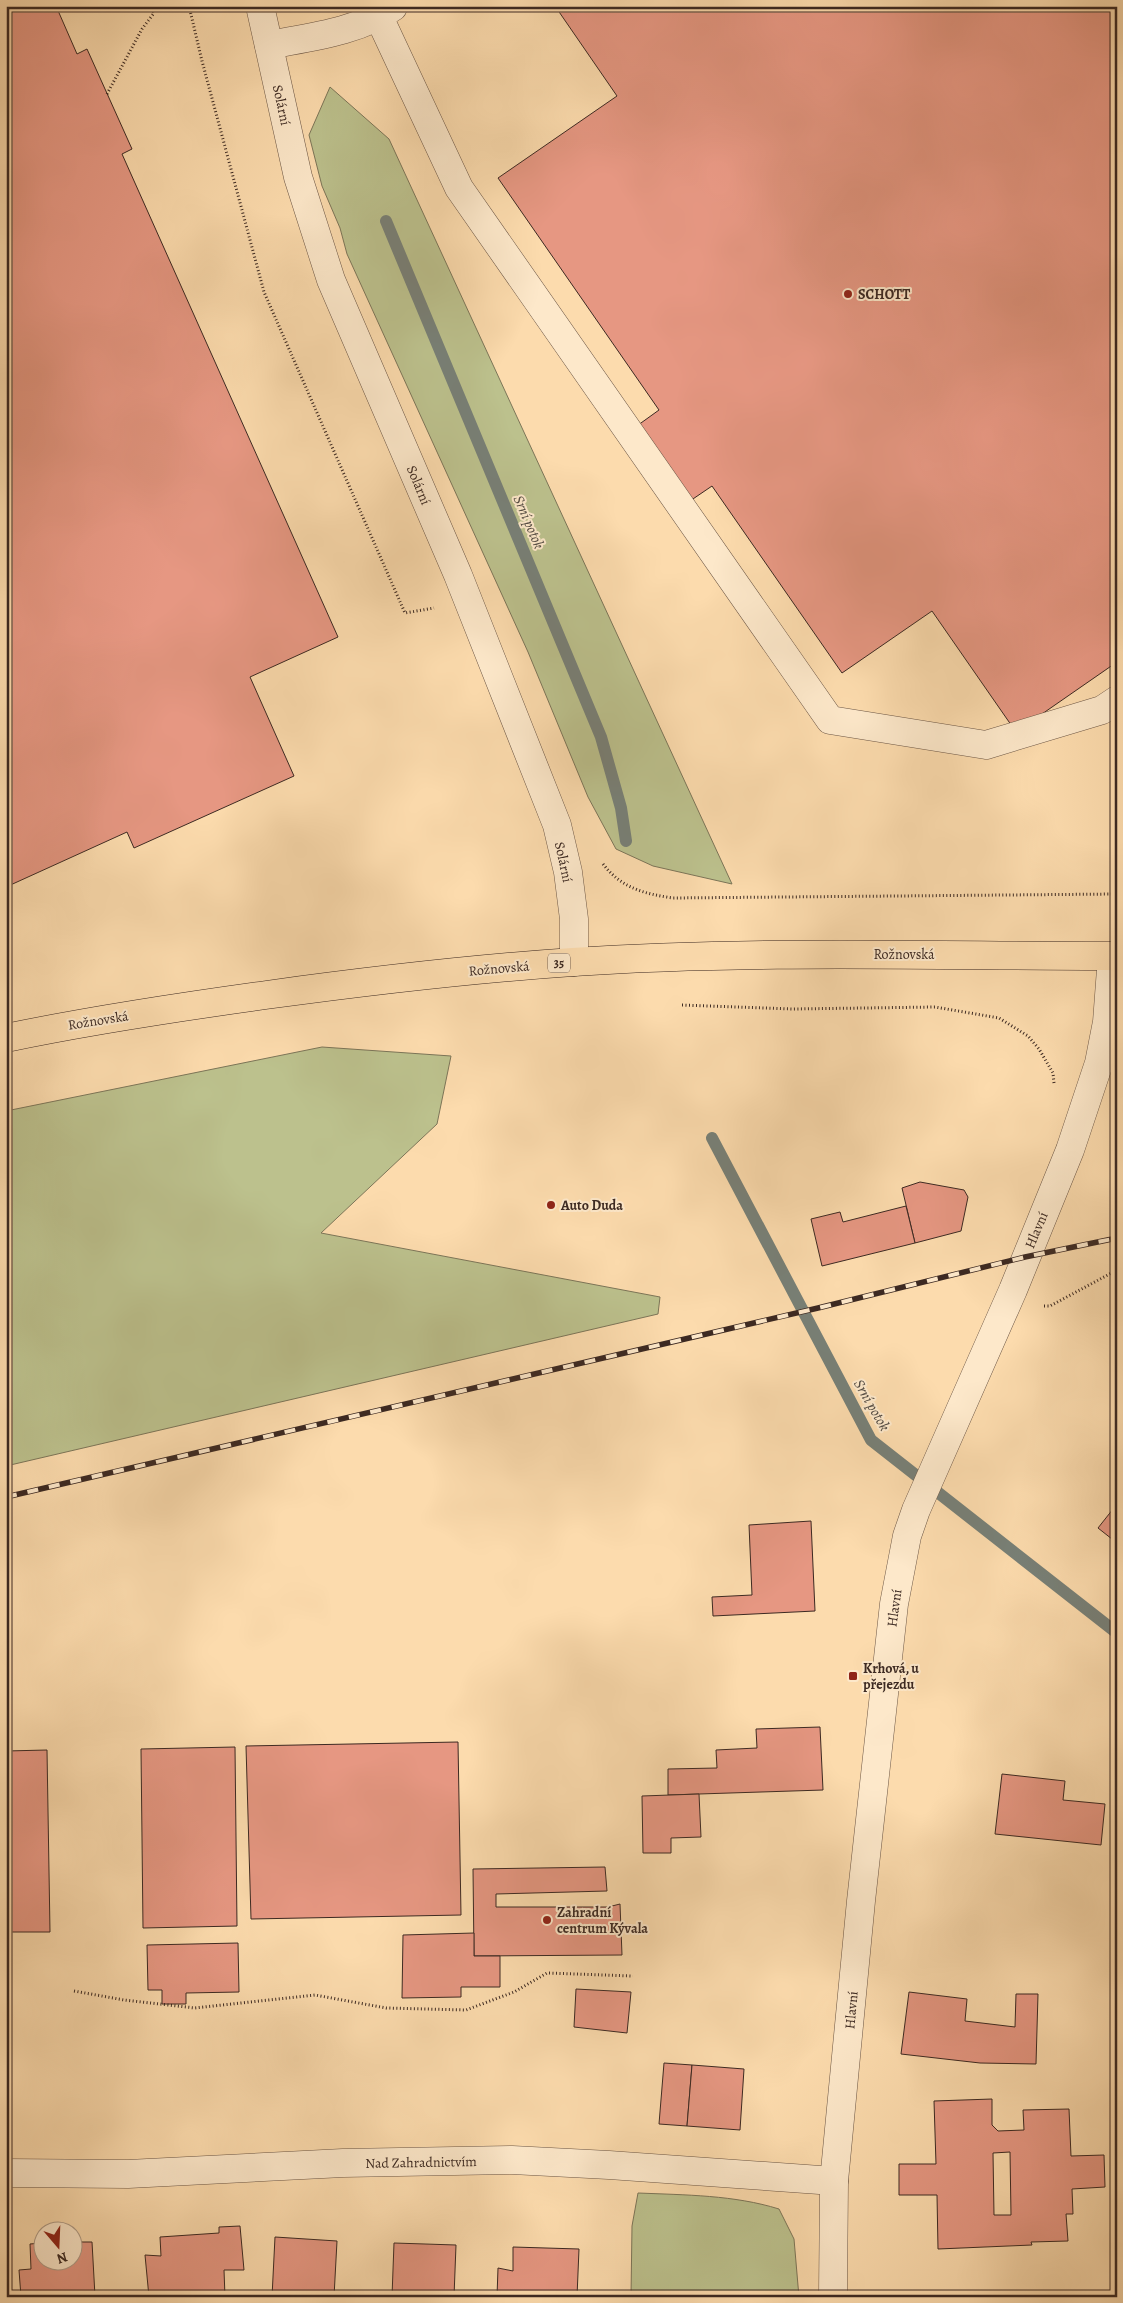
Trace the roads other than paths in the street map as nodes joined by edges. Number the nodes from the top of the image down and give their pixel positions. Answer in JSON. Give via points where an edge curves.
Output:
{"nodes":[{"id":1,"x":260,"y":6,"type":"edge"},
{"id":2,"x":386,"y":12,"type":"edge"},
{"id":3,"x":269,"y":45,"type":"junction"},
{"id":4,"x":1117,"y":700,"type":"edge"},
{"id":5,"x":1114,"y":956,"type":"edge"},
{"id":6,"x":574,"y":962,"type":"junction"},
{"id":7,"x":6,"y":1038,"type":"edge"},
{"id":8,"x":6,"y":2172,"type":"edge"},
{"id":9,"x":834,"y":2181,"type":"junction"},
{"id":10,"x":833,"y":2297,"type":"edge"}],
"edges":[{"from":1,"to":3,"type":"street","name":"Solární"},
{"from":2,"to":3,"type":"street","via":[[325,35]]},
{"from":2,"to":4,"type":"street","via":[[459,188],[830,720],[986,745],[1102,710]]},
{"from":3,"to":6,"type":"street","name":"Solární","via":[[298,177],[331,280],[458,575],[557,826],[568,872],[574,919]]},
{"from":5,"to":6,"type":"main road","name":"Rožnovská","number":"35","via":[[797,955]]},
{"from":5,"to":9,"type":"street","name":"Hlavní","via":[[1099,1063],[1083,1114],[1013,1290],[907,1536],[894,1604]]},
{"from":6,"to":7,"type":"main road","name":"Rožnovská","number":"35","via":[[428,974],[302,990],[74,1024]]},
{"from":8,"to":9,"type":"street","name":"Nad Zahradnictvím","via":[[128,2174],[343,2163],[512,2160]]},
{"from":9,"to":10,"type":"street","name":"Hlavní"}]}
